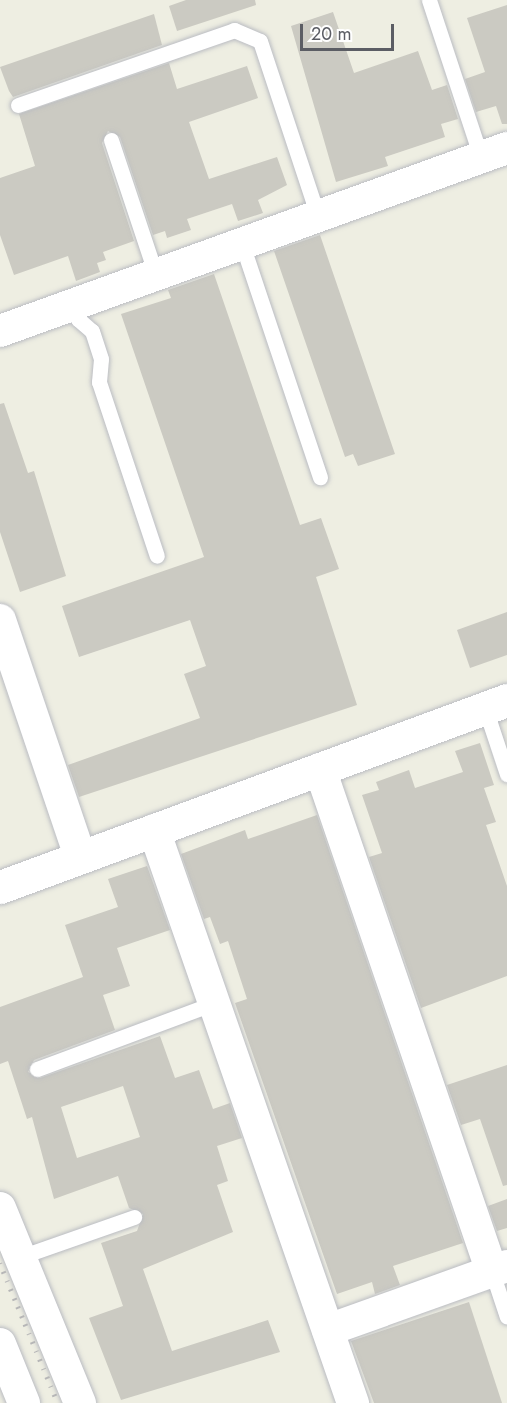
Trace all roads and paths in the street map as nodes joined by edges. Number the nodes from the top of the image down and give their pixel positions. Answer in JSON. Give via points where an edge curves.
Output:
{"nodes":[{"id":1,"x":429,"y":0,"type":"edge"},
{"id":2,"x":18,"y":105,"type":"dead end"},
{"id":3,"x":111,"y":140,"type":"dead end"},
{"id":4,"x":494,"y":153,"type":"edge"},
{"id":5,"x":318,"y":216,"type":"junction"},
{"id":6,"x":242,"y":244,"type":"junction"},
{"id":7,"x":156,"y":274,"type":"junction"},
{"id":8,"x":73,"y":305,"type":"junction"},
{"id":9,"x":0,"y":331,"type":"edge"},
{"id":10,"x":320,"y":477,"type":"dead end"},
{"id":11,"x":157,"y":556,"type":"dead end"},
{"id":12,"x":0,"y":620,"type":"edge"},
{"id":13,"x":496,"y":704,"type":"edge"},
{"id":14,"x":320,"y":769,"type":"junction"},
{"id":15,"x":507,"y":774,"type":"edge"},
{"id":16,"x":154,"y":830,"type":"junction"},
{"id":17,"x":80,"y":857,"type":"junction"},
{"id":18,"x":0,"y":887,"type":"edge"},
{"id":19,"x":214,"y":1003,"type":"junction"},
{"id":20,"x":37,"y":1069,"type":"dead end"},
{"id":21,"x":0,"y":1208,"type":"edge"},
{"id":22,"x":134,"y":1216,"type":"dead end"},
{"id":23,"x":20,"y":1257,"type":"junction"},
{"id":24,"x":499,"y":1269,"type":"edge"},
{"id":25,"x":507,"y":1317,"type":"edge"},
{"id":26,"x":328,"y":1330,"type":"junction"},
{"id":27,"x":0,"y":1344,"type":"edge"},
{"id":28,"x":24,"y":1403,"type":"edge"},
{"id":29,"x":80,"y":1403,"type":"edge"},
{"id":30,"x":353,"y":1403,"type":"edge"}],
"edges":[{"from":1,"to":4,"type":"lane"},
{"from":2,"to":5,"type":"lane","via":[[234,30],[260,41]]},
{"from":3,"to":7,"type":"lane"},
{"from":4,"to":5,"type":"street"},
{"from":5,"to":6,"type":"street"},
{"from":6,"to":7,"type":"street"},
{"from":6,"to":10,"type":"lane"},
{"from":7,"to":8,"type":"street"},
{"from":8,"to":9,"type":"street"},
{"from":8,"to":11,"type":"lane","via":[[78,319],[92,331],[101,359],[99,382]]},
{"from":12,"to":17,"type":"street"},
{"from":13,"to":14,"type":"street"},
{"from":13,"to":15,"type":"lane"},
{"from":14,"to":16,"type":"street"},
{"from":14,"to":24,"type":"street"},
{"from":16,"to":17,"type":"street"},
{"from":16,"to":19,"type":"street"},
{"from":17,"to":18,"type":"street"},
{"from":19,"to":20,"type":"lane"},
{"from":19,"to":26,"type":"street"},
{"from":21,"to":23,"type":"street"},
{"from":22,"to":23,"type":"lane"},
{"from":23,"to":29,"type":"street"},
{"from":24,"to":25,"type":"lane"},
{"from":24,"to":26,"type":"street"},
{"from":26,"to":30,"type":"street"},
{"from":27,"to":28,"type":"street"}]}
